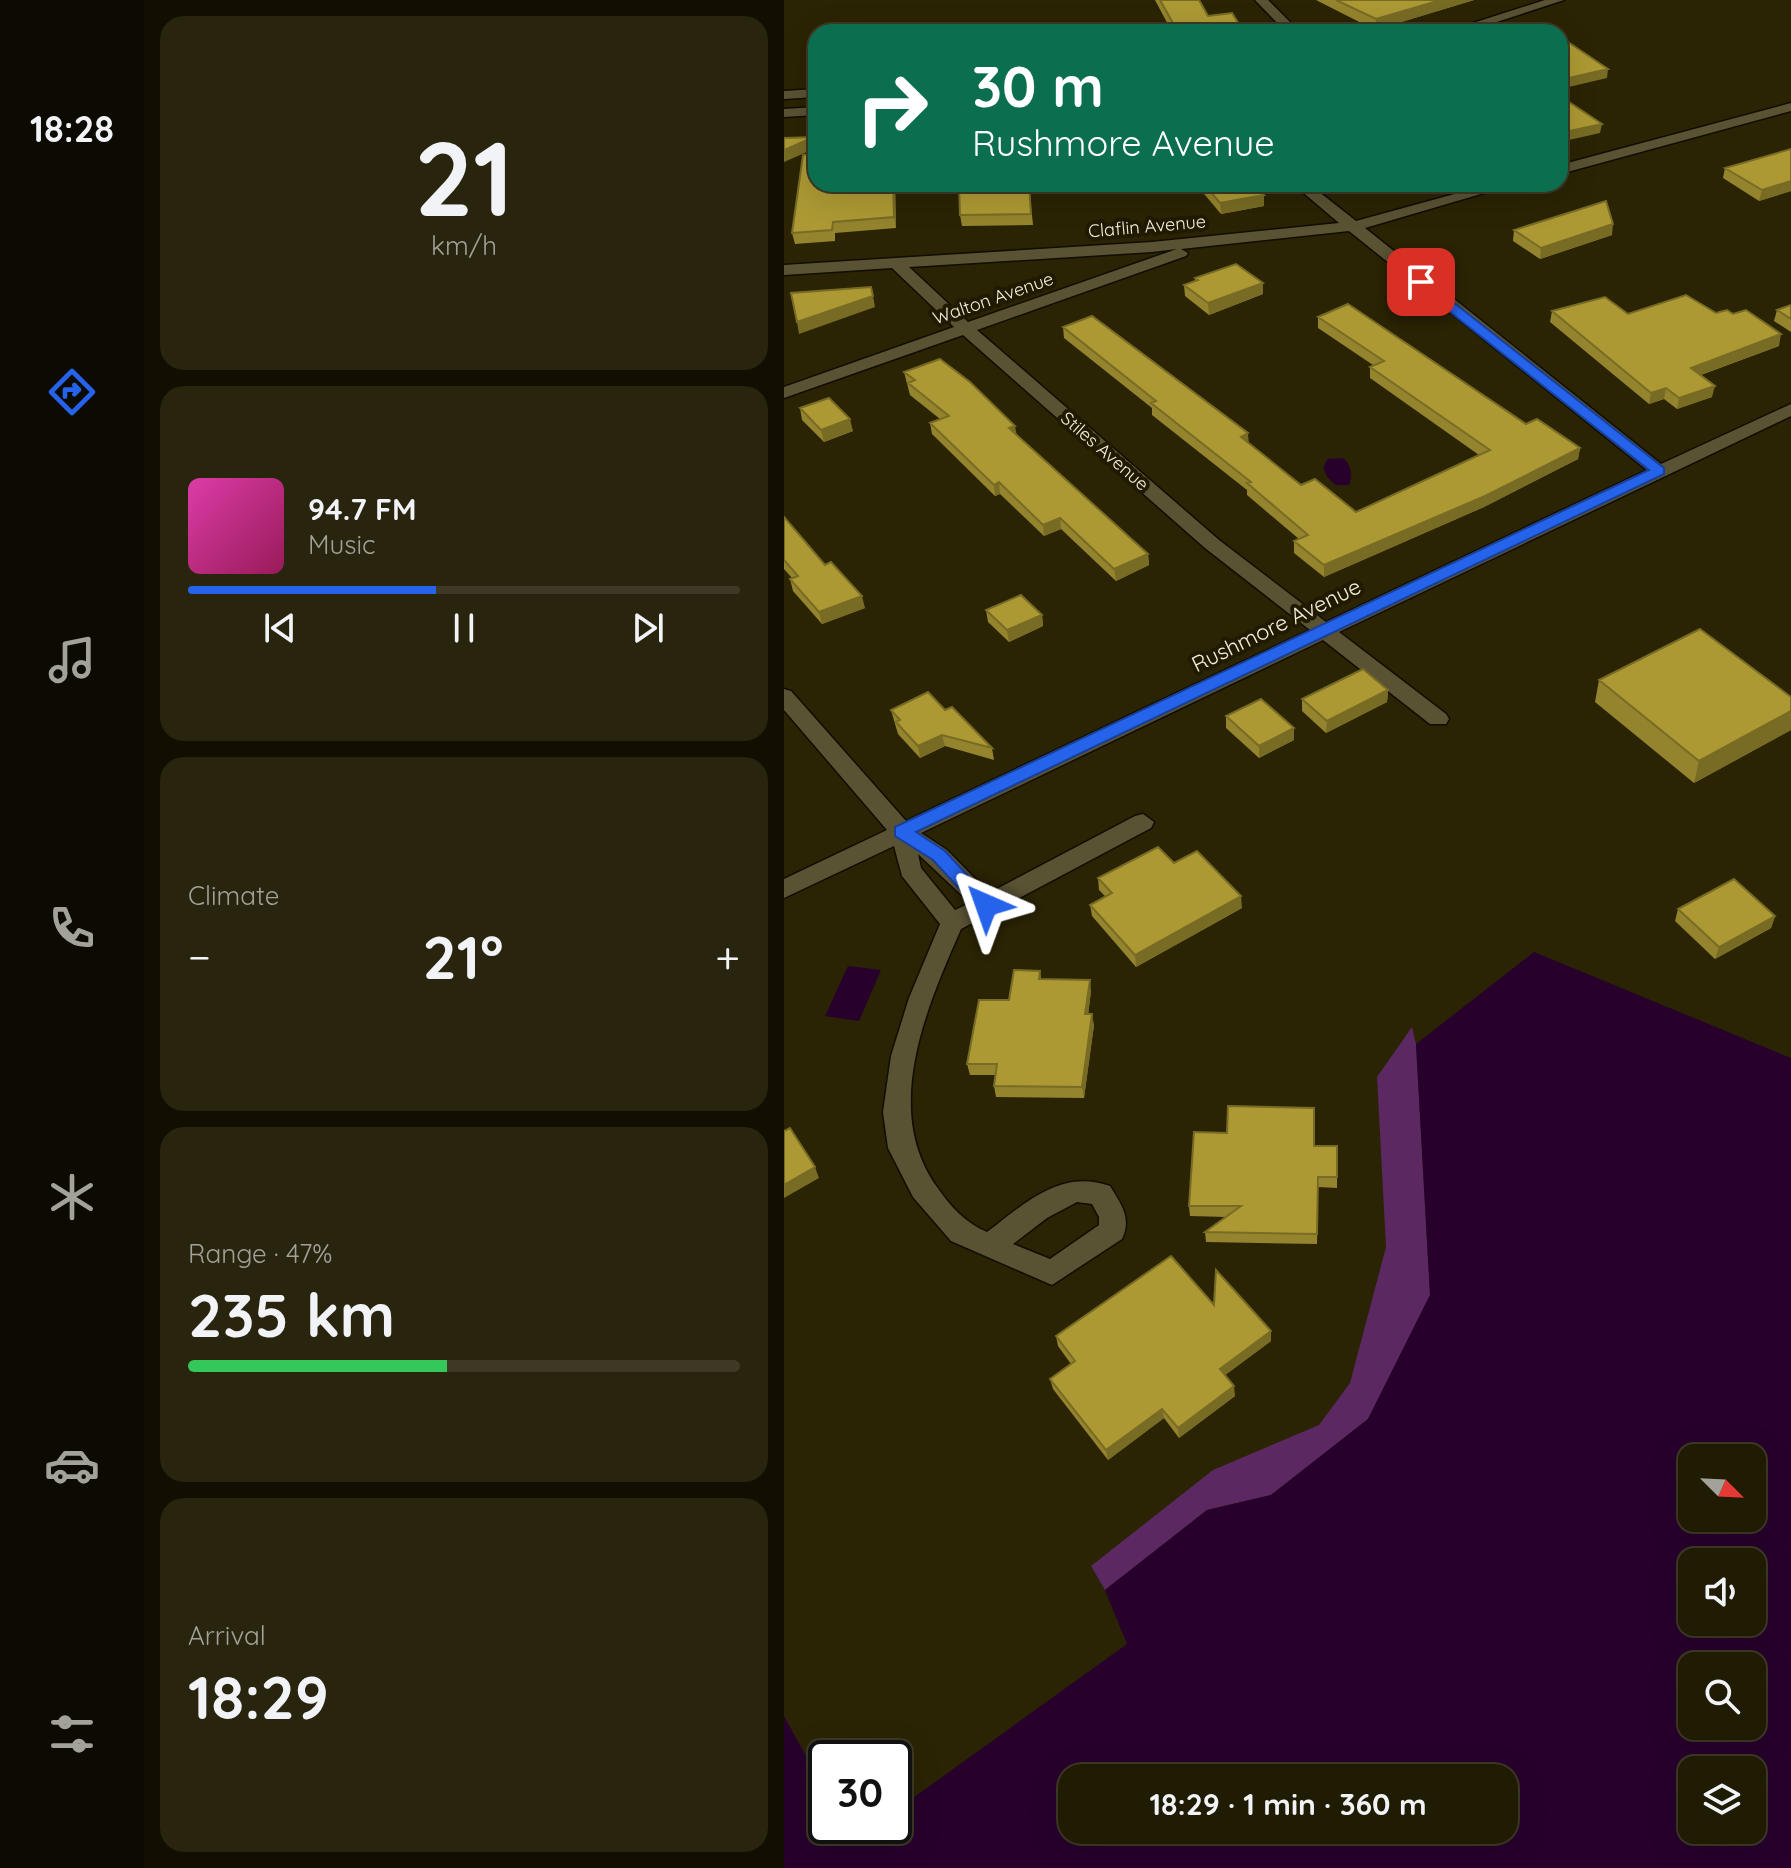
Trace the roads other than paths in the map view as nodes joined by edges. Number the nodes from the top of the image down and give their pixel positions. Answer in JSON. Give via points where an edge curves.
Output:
{"nodes":[{"id":1,"x":1261,"y":0,"type":"edge"},
{"id":2,"x":1558,"y":0,"type":"edge"},
{"id":3,"x":1285,"y":24,"type":"edge"},
{"id":4,"x":1478,"y":24,"type":"edge"},
{"id":5,"x":808,"y":94,"type":"edge"},
{"id":6,"x":784,"y":95,"type":"edge"},
{"id":7,"x":1791,"y":107,"type":"edge"},
{"id":8,"x":808,"y":112,"type":"edge"},
{"id":9,"x":784,"y":113,"type":"edge"},
{"id":10,"x":1568,"y":168,"type":"edge"},
{"id":11,"x":1309,"y":192,"type":"edge"},
{"id":12,"x":1478,"y":192,"type":"edge"},
{"id":13,"x":1349,"y":226,"type":"junction"},
{"id":14,"x":1216,"y":240,"type":"junction"},
{"id":15,"x":896,"y":263,"type":"junction"},
{"id":16,"x":784,"y":270,"type":"edge"},
{"id":17,"x":966,"y":329,"type":"junction"},
{"id":18,"x":784,"y":393,"type":"edge"},
{"id":19,"x":1791,"y":409,"type":"edge"},
{"id":20,"x":1659,"y":471,"type":"junction"},
{"id":21,"x":1322,"y":630,"type":"junction"},
{"id":22,"x":784,"y":696,"type":"edge"},
{"id":23,"x":1438,"y":719,"type":"dead end"},
{"id":24,"x":1143,"y":822,"type":"dead end"},
{"id":25,"x":902,"y":832,"type":"junction"},
{"id":26,"x":784,"y":889,"type":"edge"},
{"id":27,"x":986,"y":905,"type":"junction"},
{"id":28,"x":952,"y":923,"type":"junction"},
{"id":29,"x":989,"y":1246,"type":"dead end"}],
"edges":[{"from":1,"to":3,"type":"street"},
{"from":2,"to":4,"type":"street"},
{"from":5,"to":6,"type":"street"},
{"from":7,"to":10,"type":"street"},
{"from":8,"to":9,"type":"street"},
{"from":11,"to":13,"type":"street"},
{"from":12,"to":13,"type":"street","name":"Claflin Avenue"},
{"from":13,"to":14,"type":"street","name":"Claflin Avenue"},
{"from":13,"to":20,"type":"street"},
{"from":14,"to":15,"type":"street","name":"Claflin Avenue"},
{"from":14,"to":17,"type":"street","name":"Walton Avenue"},
{"from":15,"to":16,"type":"street","name":"Claflin Avenue"},
{"from":15,"to":17,"type":"street","name":"Stiles Avenue"},
{"from":17,"to":18,"type":"street","name":"Walton Avenue"},
{"from":17,"to":21,"type":"street","name":"Stiles Avenue","via":[[1212,544]]},
{"from":19,"to":20,"type":"street","name":"Rushmore Avenue"},
{"from":20,"to":21,"type":"street","name":"Rushmore Avenue"},
{"from":21,"to":23,"type":"street","name":"Stiles Avenue"},
{"from":21,"to":25,"type":"street","name":"Rushmore Avenue"},
{"from":22,"to":25,"type":"street"},
{"from":24,"to":27,"type":"street"},
{"from":25,"to":26,"type":"street","name":"Rushmore Avenue"},
{"from":25,"to":27,"type":"street","via":[[939,856]]},
{"from":25,"to":28,"type":"street","via":[[910,870]]},
{"from":27,"to":28,"type":"street"},
{"from":28,"to":29,"type":"street","via":[[926,979],[900,1074],[898,1136],[921,1190],[961,1232]]}]}
